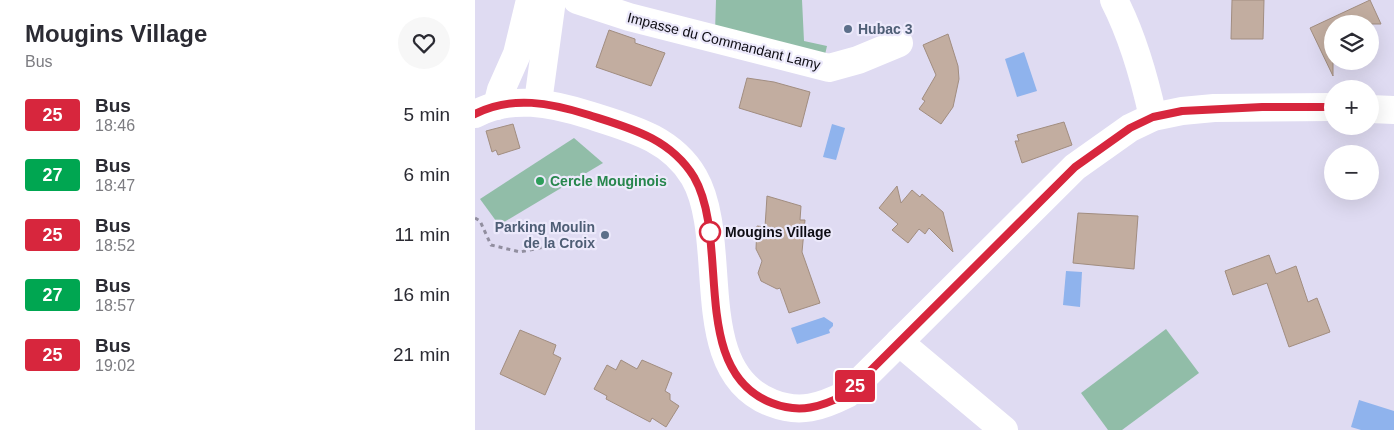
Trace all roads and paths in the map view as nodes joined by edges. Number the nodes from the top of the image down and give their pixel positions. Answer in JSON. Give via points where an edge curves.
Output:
{"nodes":[{"id":1,"x":530,"y":0,"type":"edge"},
{"id":2,"x":552,"y":0,"type":"edge"},
{"id":3,"x":577,"y":0,"type":"edge"},
{"id":4,"x":1114,"y":0,"type":"edge"},
{"id":5,"x":899,"y":43,"type":"dead end"},
{"id":6,"x":538,"y":102,"type":"junction"},
{"id":7,"x":1324,"y":107,"type":"edge"},
{"id":8,"x":1379,"y":109,"type":"edge"},
{"id":9,"x":486,"y":110,"type":"edge"},
{"id":10,"x":1394,"y":110,"type":"edge"},
{"id":11,"x":1153,"y":117,"type":"junction"},
{"id":12,"x":475,"y":218,"type":"edge"},
{"id":13,"x":554,"y":245,"type":"dead end"},
{"id":14,"x":899,"y":342,"type":"junction"},
{"id":15,"x":1004,"y":430,"type":"edge"}],
"edges":[{"from":1,"to":9,"type":"street","via":[[517,54],[501,90]]},
{"from":2,"to":6,"type":"street"},
{"from":3,"to":5,"type":"street","name":"Impasse du Commandant Lamy","via":[[629,17],[829,68]]},
{"from":4,"to":11,"type":"street","via":[[1141,67]]},
{"from":6,"to":9,"type":"street"},
{"from":6,"to":14,"type":"street","via":[[568,108],[655,138],[681,160],[694,177],[706,208],[720,333],[729,360],[745,386],[765,401],[787,409],[807,410],[826,405],[847,394]]},
{"from":7,"to":11,"type":"street","via":[[1214,108]]},
{"from":8,"to":10,"type":"street"},
{"from":11,"to":14,"type":"street","via":[[1109,141],[1075,167]]},
{"from":12,"to":13,"type":"path","via":[[480,221],[491,245],[520,252]]},
{"from":14,"to":15,"type":"street"}]}
